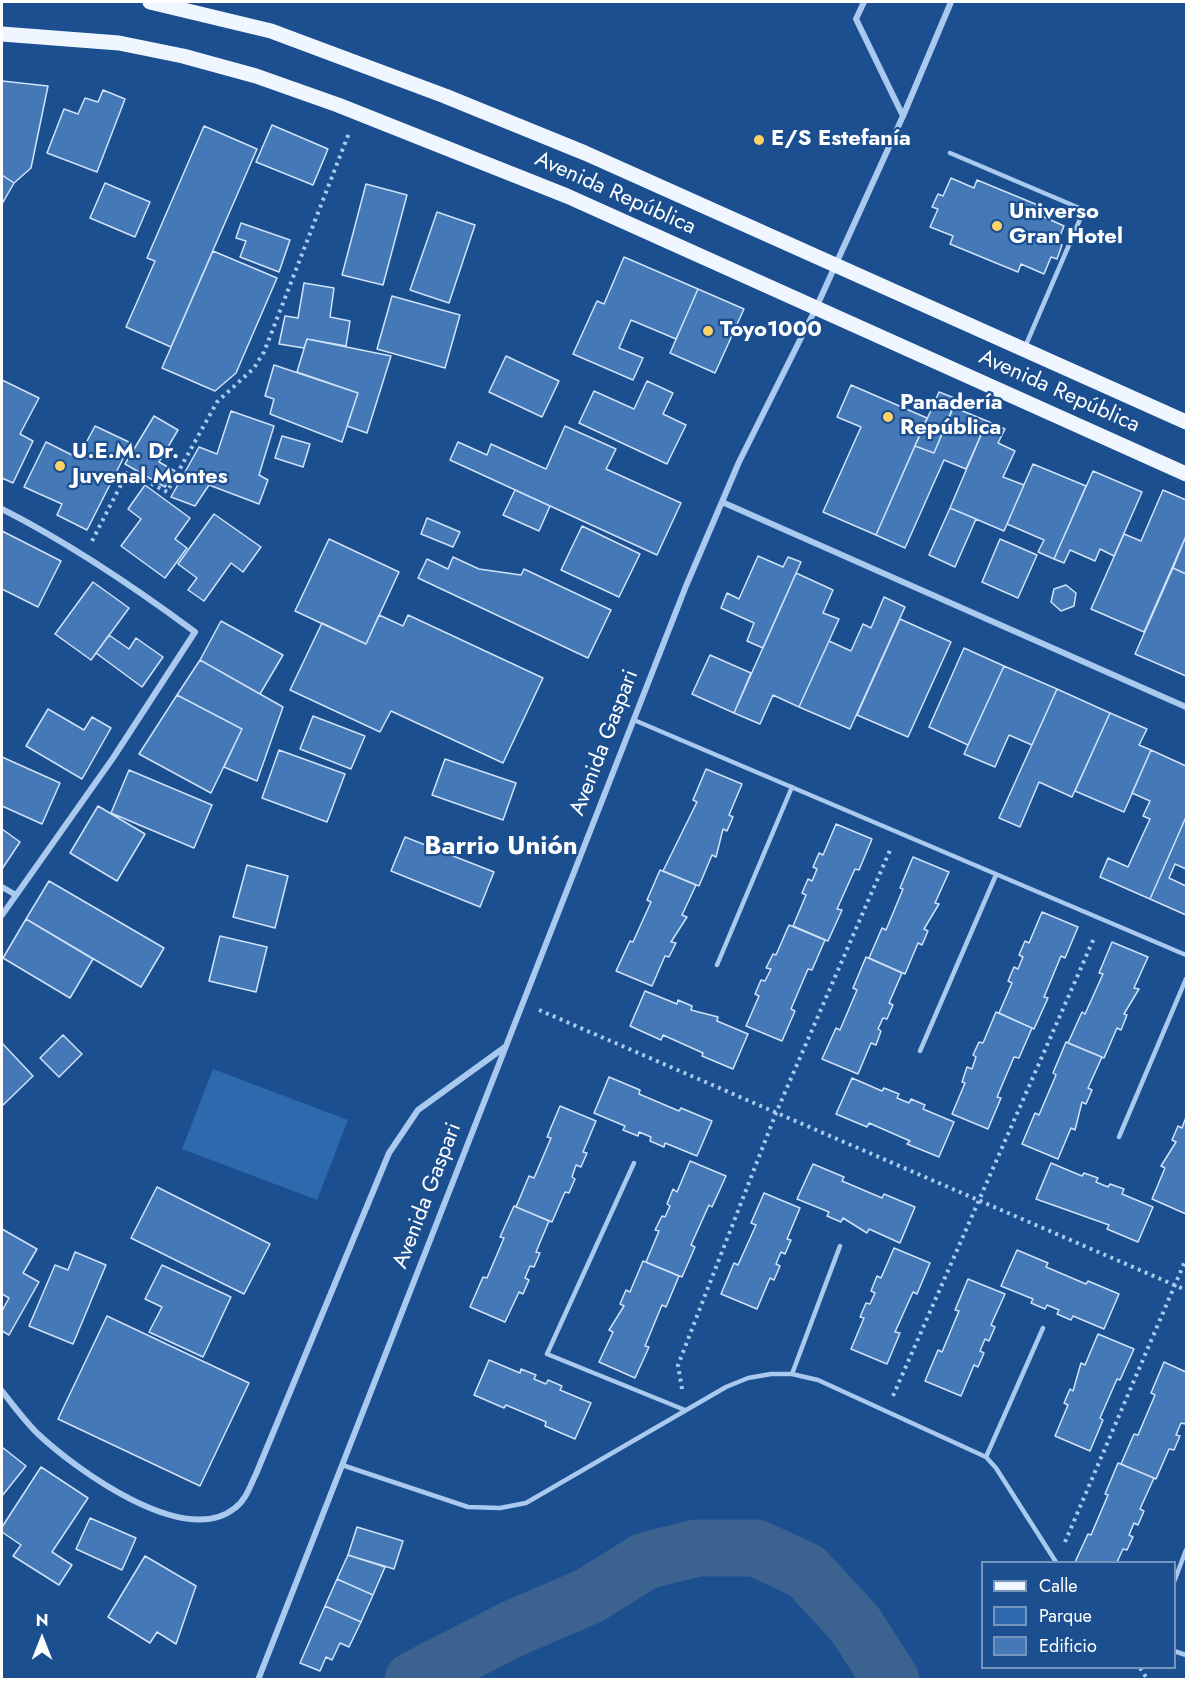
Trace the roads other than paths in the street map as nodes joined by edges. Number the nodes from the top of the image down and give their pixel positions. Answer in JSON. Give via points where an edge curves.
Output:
{"nodes":[{"id":1,"x":150,"y":2,"type":"edge"},
{"id":2,"x":864,"y":2,"type":"edge"},
{"id":3,"x":951,"y":2,"type":"edge"},
{"id":4,"x":2,"y":34,"type":"edge"},
{"id":5,"x":903,"y":116,"type":"junction"},
{"id":6,"x":950,"y":153,"type":"dead end"},
{"id":7,"x":833,"y":264,"type":"junction"},
{"id":8,"x":816,"y":308,"type":"junction"},
{"id":9,"x":1024,"y":349,"type":"junction"},
{"id":10,"x":1186,"y":422,"type":"edge"},
{"id":11,"x":1186,"y":474,"type":"edge"},
{"id":12,"x":722,"y":502,"type":"junction"},
{"id":13,"x":2,"y":509,"type":"edge"},
{"id":14,"x":1186,"y":707,"type":"edge"},
{"id":15,"x":634,"y":720,"type":"junction"},
{"id":16,"x":792,"y":787,"type":"junction"},
{"id":17,"x":996,"y":875,"type":"junction"},
{"id":18,"x":2,"y":887,"type":"edge"},
{"id":19,"x":16,"y":895,"type":"junction"},
{"id":20,"x":2,"y":915,"type":"edge"},
{"id":21,"x":1186,"y":955,"type":"edge"},
{"id":22,"x":717,"y":965,"type":"dead end"},
{"id":23,"x":1186,"y":979,"type":"edge"},
{"id":24,"x":506,"y":1046,"type":"junction"},
{"id":25,"x":920,"y":1051,"type":"dead end"},
{"id":26,"x":1119,"y":1137,"type":"dead end"},
{"id":27,"x":634,"y":1163,"type":"dead end"},
{"id":28,"x":840,"y":1246,"type":"dead end"},
{"id":29,"x":1043,"y":1328,"type":"dead end"},
{"id":30,"x":792,"y":1374,"type":"junction"},
{"id":31,"x":2,"y":1391,"type":"edge"},
{"id":32,"x":685,"y":1410,"type":"junction"},
{"id":33,"x":986,"y":1457,"type":"junction"},
{"id":34,"x":342,"y":1465,"type":"junction"},
{"id":35,"x":1186,"y":1550,"type":"edge"},
{"id":36,"x":1055,"y":1561,"type":"edge"},
{"id":37,"x":1176,"y":1577,"type":"edge"},
{"id":38,"x":258,"y":1680,"type":"edge"}],
"edges":[{"from":1,"to":7,"type":"main road","name":"Avenida República","via":[[271,31],[355,60],[585,153]]},
{"from":2,"to":5,"type":"street","via":[[856,19]]},
{"from":3,"to":5,"type":"street","name":"Avenida Gaspari"},
{"from":4,"to":8,"type":"main road","name":"Avenida República","via":[[119,43],[256,76],[357,111],[567,196]]},
{"from":5,"to":7,"type":"street","name":"Avenida Gaspari"},
{"from":6,"to":9,"type":"lane","via":[[1084,210]]},
{"from":7,"to":8,"type":"street","name":"Avenida Gaspari"},
{"from":7,"to":9,"type":"main road","name":"Avenida República"},
{"from":8,"to":11,"type":"main road","name":"Avenida República"},
{"from":8,"to":12,"type":"street","name":"Avenida Gaspari"},
{"from":9,"to":10,"type":"main road","name":"Avenida República"},
{"from":12,"to":14,"type":"street"},
{"from":12,"to":15,"type":"street","name":"Avenida Gaspari"},
{"from":13,"to":19,"type":"street","via":[[130,583],[195,632],[113,758]]},
{"from":15,"to":16,"type":"lane"},
{"from":15,"to":24,"type":"street","name":"Avenida Gaspari"},
{"from":16,"to":17,"type":"lane"},
{"from":16,"to":22,"type":"lane"},
{"from":17,"to":21,"type":"lane"},
{"from":17,"to":25,"type":"lane"},
{"from":18,"to":19,"type":"street"},
{"from":19,"to":20,"type":"street"},
{"from":23,"to":26,"type":"lane"},
{"from":24,"to":31,"type":"street","via":[[418,1110],[388,1153],[256,1474],[244,1499],[234,1509],[212,1519],[190,1519],[136,1502],[38,1433]]},
{"from":24,"to":34,"type":"street","name":"Avenida Gaspari"},
{"from":27,"to":32,"type":"lane","via":[[547,1354]]},
{"from":28,"to":30,"type":"lane"},
{"from":29,"to":33,"type":"lane"},
{"from":30,"to":32,"type":"lane","via":[[748,1378]]},
{"from":30,"to":33,"type":"lane","via":[[838,1388]]},
{"from":32,"to":34,"type":"lane","via":[[526,1503],[500,1508],[442,1501]]},
{"from":33,"to":36,"type":"lane"},
{"from":34,"to":38,"type":"street","name":"Avenida Gaspari"},
{"from":35,"to":37,"type":"lane"}]}
